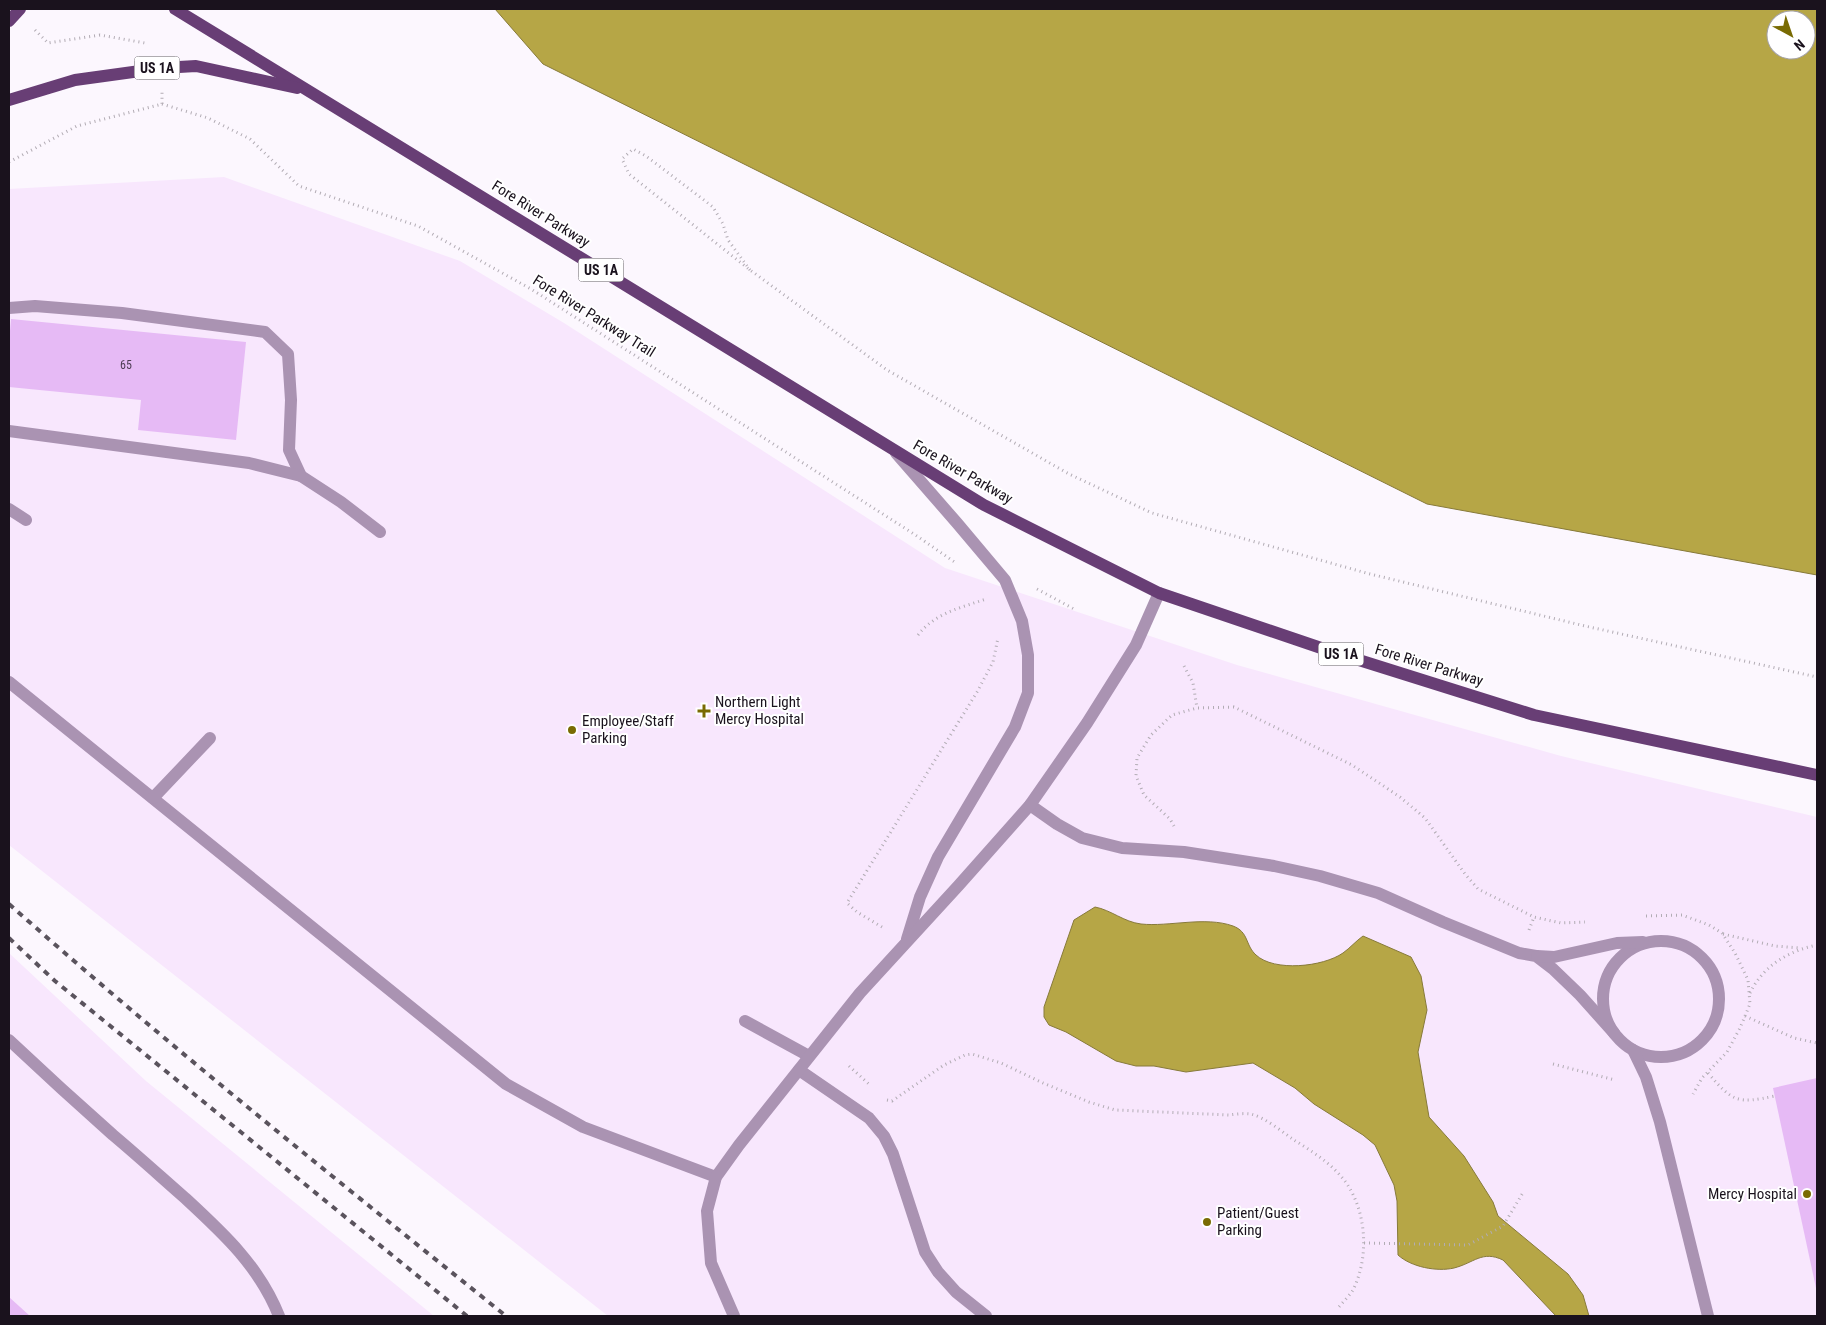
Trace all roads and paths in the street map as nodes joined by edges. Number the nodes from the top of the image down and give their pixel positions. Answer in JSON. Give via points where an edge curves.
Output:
{"nodes":[{"id":1,"x":20,"y":9,"type":"edge"},
{"id":2,"x":175,"y":9,"type":"edge"},
{"id":3,"x":9,"y":20,"type":"edge"},
{"id":4,"x":306,"y":90,"type":"junction"},
{"id":5,"x":9,"y":100,"type":"edge"},
{"id":6,"x":162,"y":104,"type":"dead end"},
{"id":7,"x":750,"y":270,"type":"junction"},
{"id":8,"x":9,"y":308,"type":"edge"},
{"id":9,"x":9,"y":431,"type":"edge"},
{"id":10,"x":895,"y":451,"type":"junction"},
{"id":11,"x":301,"y":476,"type":"junction"},
{"id":12,"x":9,"y":509,"type":"edge"},
{"id":13,"x":26,"y":520,"type":"dead end"},
{"id":14,"x":380,"y":532,"type":"dead end"},
{"id":15,"x":962,"y":567,"type":"dead end"},
{"id":16,"x":1035,"y":588,"type":"dead end"},
{"id":17,"x":981,"y":591,"type":"dead end"},
{"id":18,"x":1159,"y":592,"type":"junction"},
{"id":19,"x":987,"y":598,"type":"junction"},
{"id":20,"x":990,"y":605,"type":"dead end"},
{"id":21,"x":1074,"y":609,"type":"dead end"},
{"id":22,"x":918,"y":635,"type":"dead end"},
{"id":23,"x":999,"y":635,"type":"dead end"},
{"id":24,"x":1184,"y":666,"type":"dead end"},
{"id":25,"x":1817,"y":677,"type":"edge"},
{"id":26,"x":9,"y":682,"type":"edge"},
{"id":27,"x":1197,"y":708,"type":"junction"},
{"id":28,"x":210,"y":738,"type":"dead end"},
{"id":29,"x":1817,"y":775,"type":"edge"},
{"id":30,"x":153,"y":798,"type":"junction"},
{"id":31,"x":1030,"y":805,"type":"junction"},
{"id":32,"x":1175,"y":829,"type":"dead end"},
{"id":33,"x":1534,"y":917,"type":"junction"},
{"id":34,"x":1637,"y":917,"type":"dead end"},
{"id":35,"x":1590,"y":922,"type":"dead end"},
{"id":36,"x":882,"y":927,"type":"dead end"},
{"id":37,"x":1528,"y":932,"type":"dead end"},
{"id":38,"x":1722,"y":933,"type":"junction"},
{"id":39,"x":906,"y":942,"type":"junction"},
{"id":40,"x":1650,"y":942,"type":"junction"},
{"id":41,"x":1817,"y":945,"type":"edge"},
{"id":42,"x":1803,"y":948,"type":"junction"},
{"id":43,"x":1536,"y":956,"type":"junction"},
{"id":44,"x":1750,"y":994,"type":"junction"},
{"id":45,"x":1745,"y":1016,"type":"junction"},
{"id":46,"x":745,"y":1021,"type":"dead end"},
{"id":47,"x":1614,"y":1033,"type":"junction"},
{"id":48,"x":9,"y":1040,"type":"edge"},
{"id":49,"x":1817,"y":1043,"type":"edge"},
{"id":50,"x":1633,"y":1050,"type":"junction"},
{"id":51,"x":809,"y":1056,"type":"junction"},
{"id":52,"x":1553,"y":1064,"type":"dead end"},
{"id":53,"x":849,"y":1066,"type":"dead end"},
{"id":54,"x":799,"y":1070,"type":"junction"},
{"id":55,"x":1708,"y":1072,"type":"junction"},
{"id":56,"x":1615,"y":1080,"type":"dead end"},
{"id":57,"x":873,"y":1089,"type":"dead end"},
{"id":58,"x":1693,"y":1094,"type":"dead end"},
{"id":59,"x":1775,"y":1096,"type":"dead end"},
{"id":60,"x":886,"y":1099,"type":"dead end"},
{"id":61,"x":716,"y":1177,"type":"junction"},
{"id":62,"x":1524,"y":1191,"type":"dead end"},
{"id":63,"x":1364,"y":1243,"type":"junction"},
{"id":64,"x":1338,"y":1308,"type":"dead end"},
{"id":65,"x":279,"y":1316,"type":"edge"},
{"id":66,"x":734,"y":1316,"type":"edge"},
{"id":67,"x":986,"y":1316,"type":"edge"},
{"id":68,"x":1708,"y":1316,"type":"edge"}],
"edges":[{"from":1,"to":3,"type":"main road"},
{"from":2,"to":4,"type":"main road","name":"Fore River Parkway","number":"US 1A"},
{"from":4,"to":5,"type":"main road","number":"US 1A","via":[[196,66],[76,80]]},
{"from":4,"to":10,"type":"main road","name":"Fore River Parkway","number":"US 1A"},
{"from":6,"to":15,"type":"path","name":"Fore River Parkway Trail","via":[[208,118],[250,139],[299,186],[418,226],[531,289]]},
{"from":7,"to":7,"type":"path","via":[[629,174],[622,159],[633,149],[713,207],[728,240]]},
{"from":7,"to":25,"type":"path","via":[[887,370],[1069,474],[1152,512],[1370,574]]},
{"from":8,"to":11,"type":"lane","via":[[35,306],[122,313],[265,332],[288,354],[291,400],[288,450]]},
{"from":9,"to":11,"type":"lane","via":[[249,463]]},
{"from":10,"to":18,"type":"main road","name":"Fore River Parkway","number":"US 1A","via":[[984,505]]},
{"from":10,"to":39,"type":"lane","via":[[1005,580],[1022,621],[1028,654],[1028,693],[1015,727],[938,857],[920,897]]},
{"from":11,"to":14,"type":"lane"},
{"from":12,"to":13,"type":"lane"},
{"from":16,"to":21,"type":"path"},
{"from":17,"to":19,"type":"path"},
{"from":18,"to":29,"type":"main road","name":"Fore River Parkway","number":"US 1A","via":[[1327,650],[1534,714]]},
{"from":18,"to":31,"type":"lane","via":[[1136,645]]},
{"from":19,"to":20,"type":"path"},
{"from":19,"to":22,"type":"path","via":[[938,616]]},
{"from":23,"to":36,"type":"path","via":[[993,662],[977,692],[847,903]]},
{"from":24,"to":27,"type":"path","via":[[1193,683]]},
{"from":26,"to":30,"type":"lane"},
{"from":27,"to":32,"type":"path","via":[[1172,715],[1151,735],[1137,758],[1136,776],[1144,795],[1170,819]]},
{"from":27,"to":33,"type":"path","via":[[1234,707],[1352,765],[1425,818],[1478,888]]},
{"from":28,"to":30,"type":"lane"},
{"from":30,"to":61,"type":"lane","via":[[506,1084],[583,1127]]},
{"from":31,"to":39,"type":"lane"},
{"from":31,"to":43,"type":"lane","via":[[1082,838],[1122,848],[1184,852],[1320,876],[1378,893],[1519,953]]},
{"from":33,"to":35,"type":"path","via":[[1561,923]]},
{"from":33,"to":37,"type":"path"},
{"from":34,"to":38,"type":"path","via":[[1682,915]]},
{"from":38,"to":42,"type":"path","via":[[1775,946]]},
{"from":38,"to":44,"type":"path","via":[[1748,980]]},
{"from":39,"to":51,"type":"lane"},
{"from":40,"to":43,"type":"lane","via":[[1617,943],[1554,958]]},
{"from":40,"to":47,"type":"lane","via":[[1632,949],[1617,961],[1608,978],[1604,997],[1606,1016]]},
{"from":40,"to":50,"type":"lane","via":[[1669,941],[1700,955],[1711,968],[1719,1001],[1709,1032],[1682,1053],[1649,1055]]},
{"from":41,"to":42,"type":"path"},
{"from":42,"to":44,"type":"path","via":[[1786,955],[1768,969],[1756,980]]},
{"from":43,"to":47,"type":"lane","via":[[1580,995]]},
{"from":44,"to":45,"type":"path"},
{"from":45,"to":49,"type":"path","via":[[1794,1038]]},
{"from":45,"to":55,"type":"path","via":[[1727,1052]]},
{"from":46,"to":51,"type":"lane"},
{"from":47,"to":50,"type":"lane"},
{"from":48,"to":65,"type":"lane","via":[[228,1238],[271,1296]]},
{"from":50,"to":68,"type":"lane","via":[[1646,1077],[1660,1122]]},
{"from":51,"to":54,"type":"lane"},
{"from":52,"to":56,"type":"path"},
{"from":53,"to":57,"type":"path"},
{"from":54,"to":61,"type":"lane"},
{"from":54,"to":67,"type":"lane","via":[[869,1118],[884,1136],[926,1252],[956,1292]]},
{"from":55,"to":58,"type":"path"},
{"from":55,"to":59,"type":"path","via":[[1730,1097],[1747,1102]]},
{"from":60,"to":63,"type":"path","via":[[892,1101],[944,1065],[972,1054],[1000,1062],[1022,1074],[1115,1110],[1257,1116],[1322,1159],[1346,1184],[1357,1203]]},
{"from":61,"to":66,"type":"lane","via":[[707,1211],[711,1263]]},
{"from":62,"to":63,"type":"path","via":[[1503,1226],[1468,1245]]},
{"from":63,"to":64,"type":"path","via":[[1362,1265],[1352,1291]]}]}
